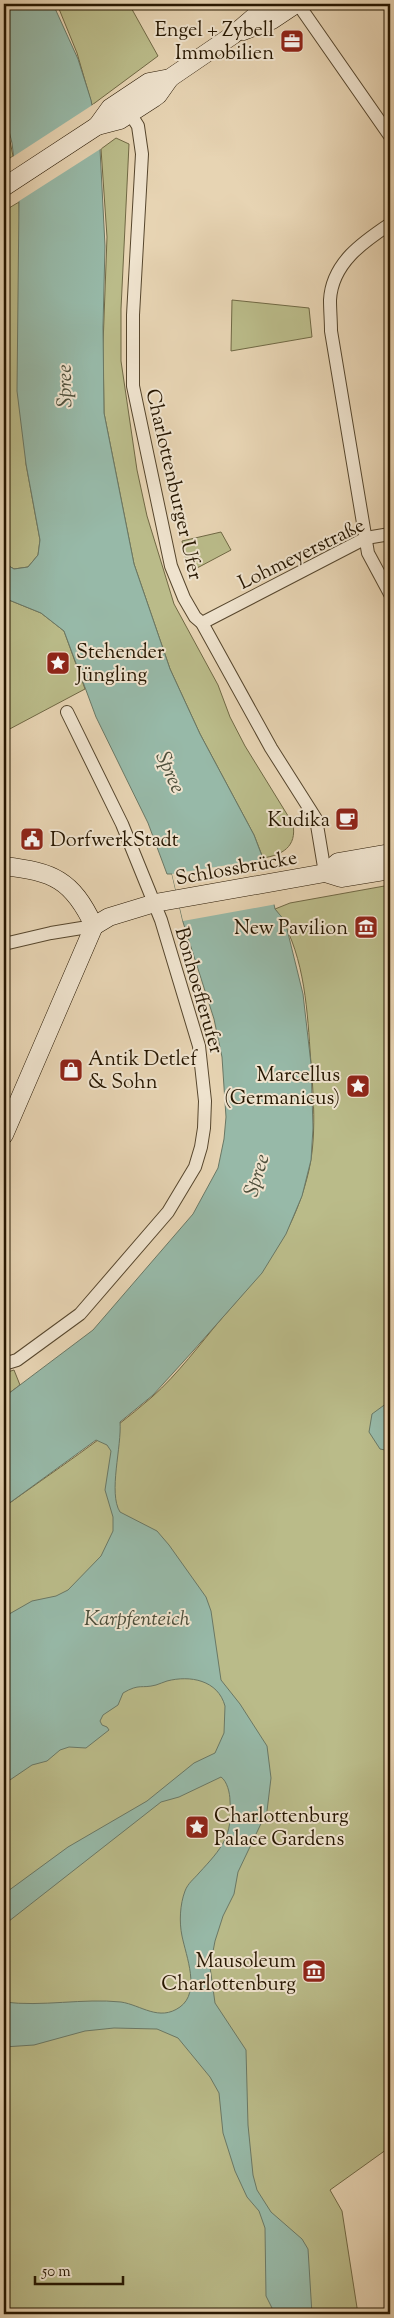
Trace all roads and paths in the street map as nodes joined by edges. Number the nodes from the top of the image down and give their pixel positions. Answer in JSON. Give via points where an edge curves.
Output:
{"nodes":[{"id":1,"x":270,"y":4,"type":"edge"},
{"id":2,"x":297,"y":4,"type":"edge"},
{"id":3,"x":233,"y":35,"type":"junction"},
{"id":4,"x":115,"y":114,"type":"junction"},
{"id":5,"x":390,"y":136,"type":"edge"},
{"id":6,"x":4,"y":187,"type":"edge"},
{"id":7,"x":390,"y":224,"type":"edge"},
{"id":8,"x":390,"y":534,"type":"edge"},
{"id":9,"x":366,"y":538,"type":"junction"},
{"id":10,"x":390,"y":594,"type":"edge"},
{"id":11,"x":202,"y":623,"type":"junction"},
{"id":12,"x":67,"y":712,"type":"dead end"},
{"id":13,"x":390,"y":853,"type":"edge"},
{"id":14,"x":4,"y":866,"type":"edge"},
{"id":15,"x":390,"y":870,"type":"edge"},
{"id":16,"x":325,"y":874,"type":"junction"},
{"id":17,"x":155,"y":903,"type":"junction"},
{"id":18,"x":94,"y":926,"type":"junction"},
{"id":19,"x":4,"y":944,"type":"edge"},
{"id":20,"x":4,"y":1135,"type":"edge"},
{"id":21,"x":4,"y":1364,"type":"edge"}],
"edges":[{"from":1,"to":3,"type":"main road"},
{"from":2,"to":3,"type":"main road","via":[[272,20]]},
{"from":2,"to":5,"type":"street"},
{"from":3,"to":4,"type":"main road","via":[[170,78],[158,95]]},
{"from":4,"to":6,"type":"main road"},
{"from":4,"to":11,"type":"street","name":"Charlottenburger Ufer","via":[[138,126],[142,154],[132,386],[171,566],[184,598]]},
{"from":7,"to":9,"type":"street","via":[[353,251],[338,271],[330,298],[332,331]]},
{"from":8,"to":9,"type":"street","name":"Lohmeyerstraße"},
{"from":9,"to":10,"type":"street","via":[[368,553]]},
{"from":9,"to":11,"type":"street","name":"Lohmeyerstraße"},
{"from":11,"to":16,"type":"street","name":"Charlottenburger Ufer","via":[[271,748],[316,820]]},
{"from":12,"to":17,"type":"street","name":"Bonhoefferufer","via":[[122,824]]},
{"from":13,"to":16,"type":"main road","via":[[338,862]]},
{"from":14,"to":18,"type":"main road","via":[[59,879],[84,904]]},
{"from":15,"to":16,"type":"main road","via":[[341,878]]},
{"from":16,"to":17,"type":"main road","name":"Schlossbrücke"},
{"from":17,"to":18,"type":"main road","name":"Schlossbrücke","via":[[109,917]]},
{"from":17,"to":21,"type":"street","name":"Bonhoefferufer","via":[[199,1046],[205,1101],[202,1148],[195,1167],[168,1212],[80,1314],[17,1360]]},
{"from":18,"to":19,"type":"street","via":[[51,932]]},
{"from":18,"to":20,"type":"main road"}]}
